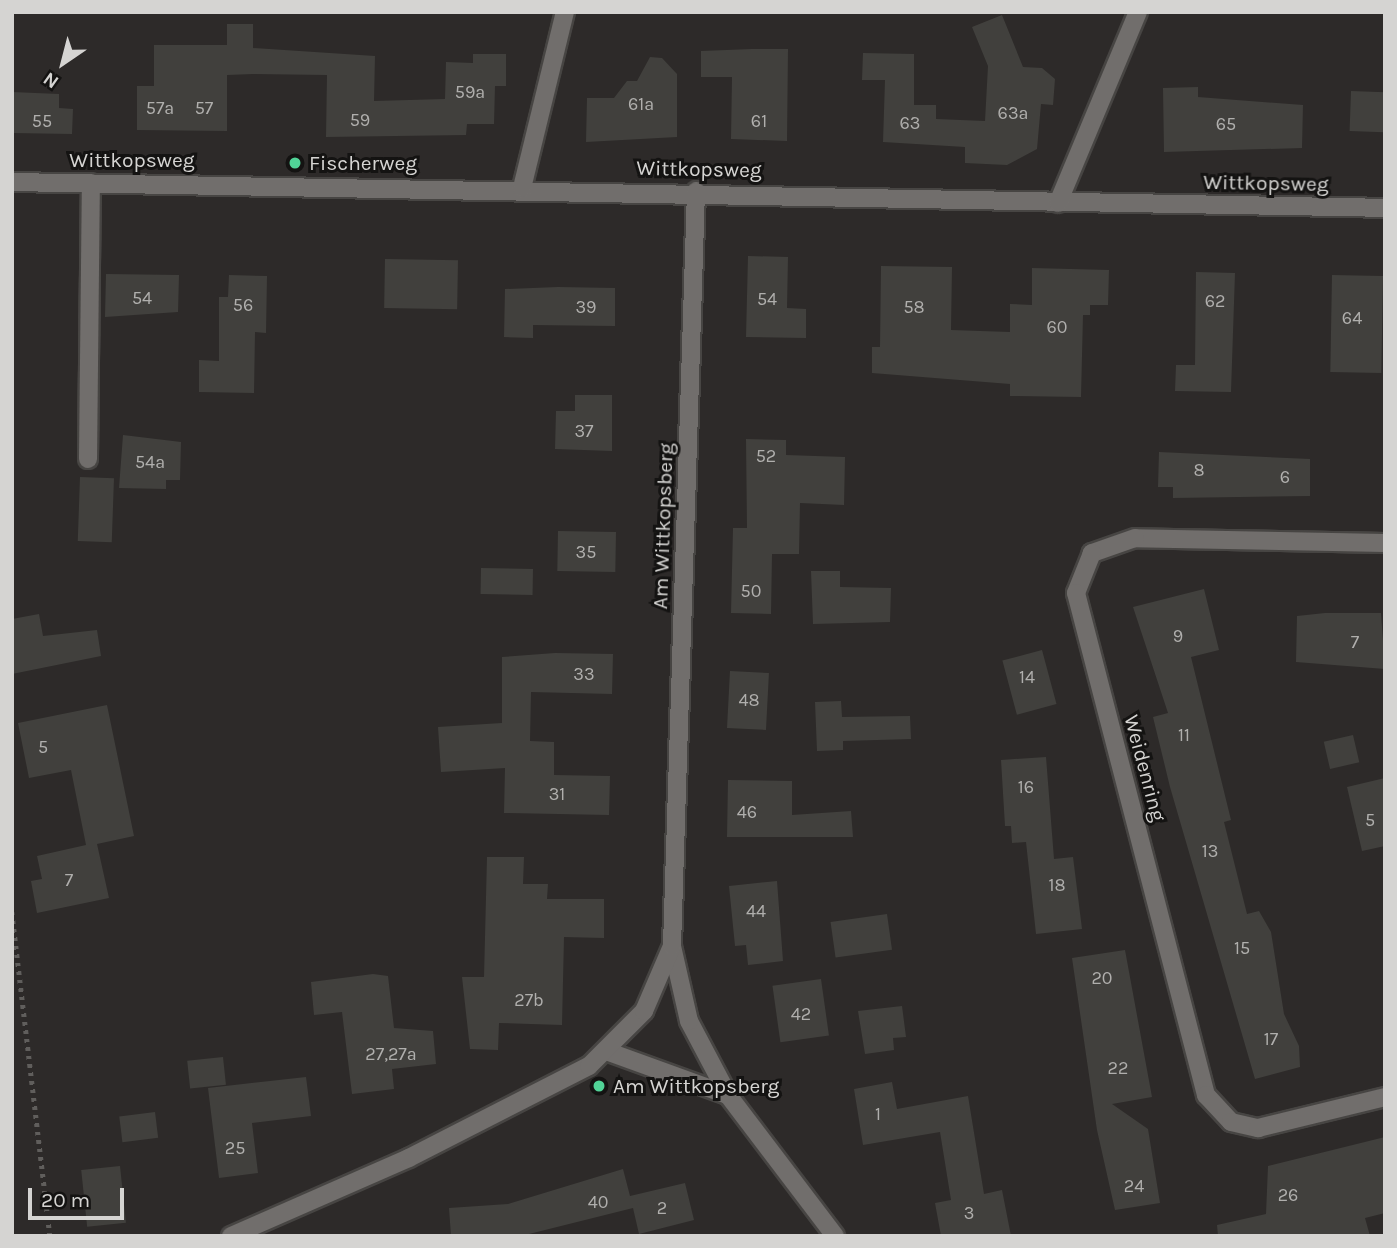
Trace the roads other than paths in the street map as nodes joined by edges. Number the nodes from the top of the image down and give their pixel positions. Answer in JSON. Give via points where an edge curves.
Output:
{"nodes":[{"id":1,"x":565,"y":12,"type":"edge"},
{"id":2,"x":1138,"y":12,"type":"edge"},
{"id":3,"x":12,"y":182,"type":"edge"},
{"id":4,"x":91,"y":183,"type":"junction"},
{"id":5,"x":522,"y":188,"type":"junction"},
{"id":6,"x":696,"y":191,"type":"junction"},
{"id":7,"x":1058,"y":203,"type":"junction"},
{"id":8,"x":1385,"y":208,"type":"edge"},
{"id":9,"x":88,"y":459,"type":"dead end"},
{"id":10,"x":1385,"y":543,"type":"edge"},
{"id":11,"x":672,"y":946,"type":"junction"},
{"id":12,"x":610,"y":1052,"type":"junction"},
{"id":13,"x":728,"y":1095,"type":"junction"},
{"id":14,"x":1385,"y":1097,"type":"edge"},
{"id":15,"x":231,"y":1236,"type":"edge"},
{"id":16,"x":835,"y":1236,"type":"edge"}],
"edges":[{"from":1,"to":5,"type":"street"},
{"from":2,"to":7,"type":"street"},
{"from":3,"to":4,"type":"street","name":"Wittkopsweg"},
{"from":4,"to":5,"type":"street","name":"Wittkopsweg"},
{"from":4,"to":9,"type":"street"},
{"from":5,"to":6,"type":"street","name":"Wittkopsweg"},
{"from":6,"to":7,"type":"street","name":"Wittkopsweg"},
{"from":6,"to":11,"type":"street","name":"Am Wittkopsberg"},
{"from":7,"to":8,"type":"street","name":"Wittkopsweg"},
{"from":10,"to":14,"type":"street","name":"Weidenring","via":[[1135,538],[1092,553],[1076,593],[1206,1095],[1231,1122],[1258,1128]]},
{"from":11,"to":12,"type":"street","name":"Am Wittkopsberg","via":[[644,1011]]},
{"from":11,"to":13,"type":"street","via":[[689,1021]]},
{"from":12,"to":13,"type":"street"},
{"from":12,"to":15,"type":"street","name":"Am Wittkopsberg","via":[[409,1158]]},
{"from":13,"to":16,"type":"street"}]}
